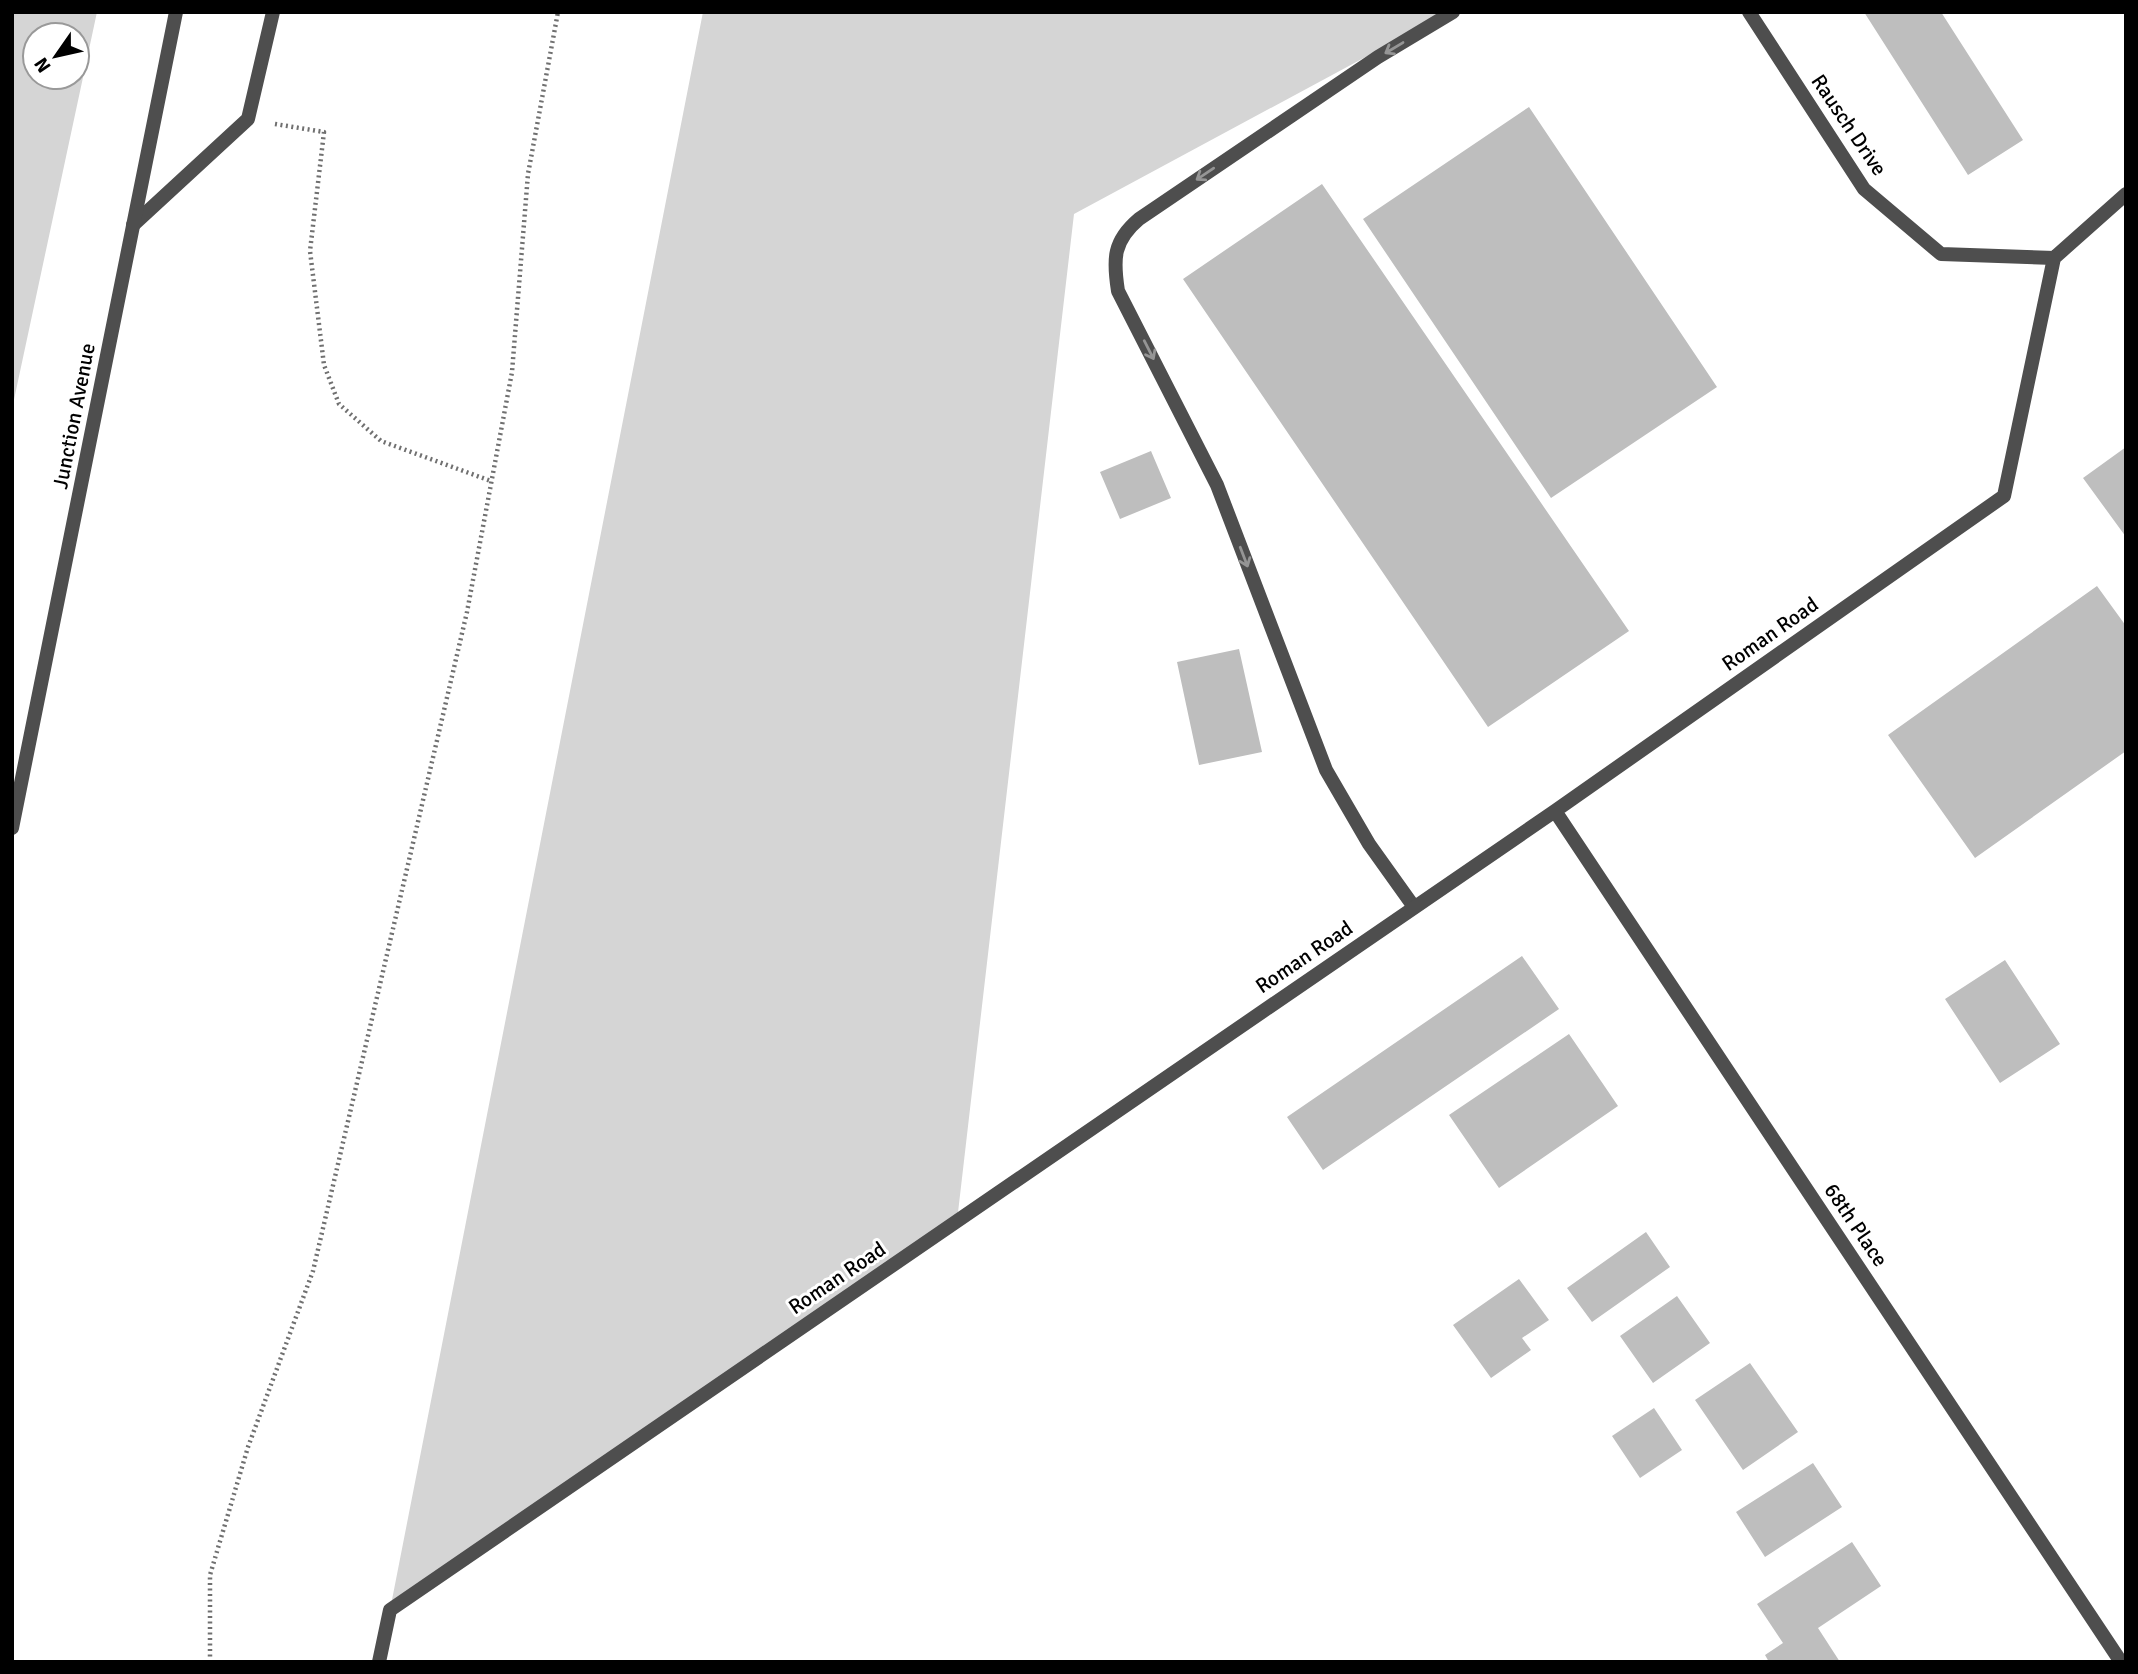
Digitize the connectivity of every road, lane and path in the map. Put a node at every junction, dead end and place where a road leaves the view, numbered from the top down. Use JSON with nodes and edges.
{"nodes":[{"id":1,"x":176,"y":12,"type":"edge"},
{"id":2,"x":273,"y":12,"type":"edge"},
{"id":3,"x":558,"y":12,"type":"edge"},
{"id":4,"x":1453,"y":12,"type":"edge"},
{"id":5,"x":1749,"y":12,"type":"edge"},
{"id":6,"x":248,"y":119,"type":"junction"},
{"id":7,"x":2126,"y":194,"type":"edge"},
{"id":8,"x":133,"y":225,"type":"junction"},
{"id":9,"x":2054,"y":258,"type":"junction"},
{"id":10,"x":491,"y":481,"type":"junction"},
{"id":11,"x":1555,"y":811,"type":"junction"},
{"id":12,"x":12,"y":828,"type":"edge"},
{"id":13,"x":1414,"y":907,"type":"junction"},
{"id":14,"x":211,"y":1662,"type":"edge"},
{"id":15,"x":379,"y":1662,"type":"edge"},
{"id":16,"x":2121,"y":1662,"type":"edge"}],
"edges":[{"from":1,"to":8,"type":"street","name":"Junction Avenue"},
{"from":2,"to":6,"type":"street"},
{"from":3,"to":10,"type":"path"},
{"from":4,"to":13,"type":"street","one_way":true},
{"from":5,"to":9,"type":"street","name":"Rausch Drive"},
{"from":6,"to":8,"type":"street"},
{"from":6,"to":10,"type":"path"},
{"from":7,"to":9,"type":"street"},
{"from":8,"to":12,"type":"street","name":"Junction Avenue"},
{"from":9,"to":11,"type":"street","name":"Roman Road"},
{"from":10,"to":14,"type":"path"},
{"from":11,"to":13,"type":"street","name":"Roman Road"},
{"from":11,"to":16,"type":"street","name":"68th Place"},
{"from":13,"to":15,"type":"street","name":"Roman Road"}]}
